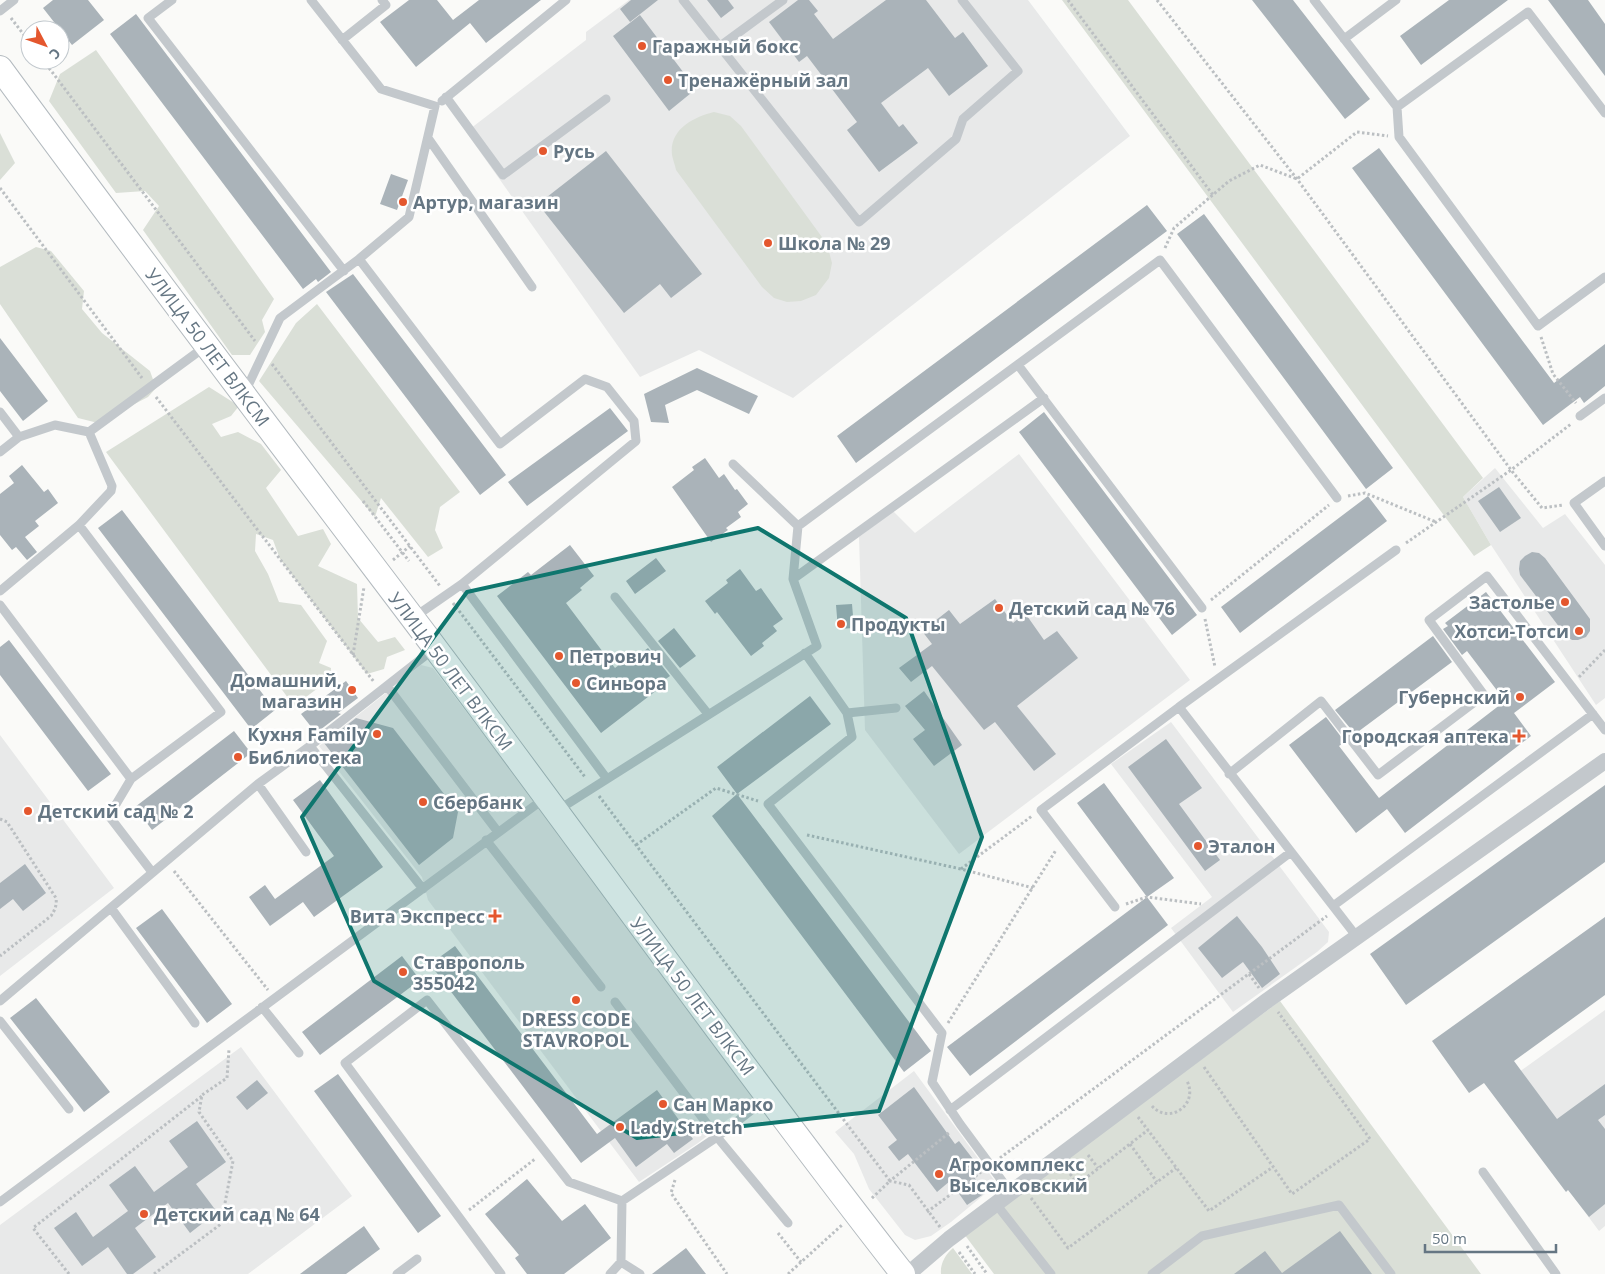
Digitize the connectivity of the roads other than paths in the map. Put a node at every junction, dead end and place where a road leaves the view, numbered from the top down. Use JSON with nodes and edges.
{"nodes":[{"id":1,"x":14,"y":0,"type":"edge"},
{"id":2,"x":172,"y":0,"type":"edge"},
{"id":3,"x":311,"y":0,"type":"edge"},
{"id":4,"x":382,"y":0,"type":"edge"},
{"id":5,"x":566,"y":0,"type":"edge"},
{"id":6,"x":683,"y":0,"type":"edge"},
{"id":7,"x":783,"y":0,"type":"edge"},
{"id":8,"x":962,"y":0,"type":"edge"},
{"id":9,"x":1314,"y":0,"type":"edge"},
{"id":10,"x":1396,"y":0,"type":"edge"},
{"id":11,"x":2,"y":10,"type":"edge"},
{"id":12,"x":1344,"y":39,"type":"junction"},
{"id":13,"x":342,"y":40,"type":"junction"},
{"id":14,"x":719,"y":46,"type":"junction"},
{"id":15,"x":1,"y":72,"type":"edge"},
{"id":16,"x":446,"y":97,"type":"junction"},
{"id":17,"x":606,"y":100,"type":"dead end"},
{"id":18,"x":435,"y":106,"type":"junction"},
{"id":19,"x":1397,"y":107,"type":"junction"},
{"id":20,"x":1605,"y":113,"type":"edge"},
{"id":21,"x":428,"y":138,"type":"junction"},
{"id":22,"x":359,"y":259,"type":"junction"},
{"id":23,"x":344,"y":271,"type":"junction"},
{"id":24,"x":1605,"y":277,"type":"edge"},
{"id":25,"x":532,"y":286,"type":"dead end"},
{"id":26,"x":206,"y":346,"type":"junction"},
{"id":27,"x":1018,"y":365,"type":"junction"},
{"id":28,"x":244,"y":394,"type":"junction"},
{"id":29,"x":1044,"y":398,"type":"junction"},
{"id":30,"x":1605,"y":398,"type":"edge"},
{"id":31,"x":0,"y":412,"type":"edge"},
{"id":32,"x":1582,"y":415,"type":"road end"},
{"id":33,"x":89,"y":432,"type":"junction"},
{"id":34,"x":19,"y":437,"type":"junction"},
{"id":35,"x":0,"y":452,"type":"edge"},
{"id":36,"x":733,"y":464,"type":"dead end"},
{"id":37,"x":1605,"y":481,"type":"edge"},
{"id":38,"x":1338,"y":498,"type":"road end"},
{"id":39,"x":79,"y":525,"type":"junction"},
{"id":40,"x":798,"y":526,"type":"junction"},
{"id":41,"x":1605,"y":546,"type":"edge"},
{"id":42,"x":1396,"y":550,"type":"road end"},
{"id":43,"x":793,"y":578,"type":"junction"},
{"id":44,"x":462,"y":584,"type":"junction"},
{"id":45,"x":0,"y":592,"type":"edge"},
{"id":46,"x":615,"y":597,"type":"dead end"},
{"id":47,"x":0,"y":605,"type":"edge"},
{"id":48,"x":1202,"y":608,"type":"road end"},
{"id":49,"x":412,"y":619,"type":"junction"},
{"id":50,"x":435,"y":648,"type":"junction"},
{"id":51,"x":805,"y":653,"type":"junction"},
{"id":52,"x":384,"y":688,"type":"junction"},
{"id":53,"x":896,"y":708,"type":"dead end"},
{"id":54,"x":1179,"y":708,"type":"junction"},
{"id":55,"x":848,"y":713,"type":"junction"},
{"id":56,"x":708,"y":714,"type":"junction"},
{"id":57,"x":1593,"y":714,"type":"junction"},
{"id":58,"x":1605,"y":730,"type":"edge"},
{"id":59,"x":310,"y":746,"type":"junction"},
{"id":60,"x":1605,"y":762,"type":"edge"},
{"id":61,"x":1229,"y":774,"type":"junction"},
{"id":62,"x":131,"y":779,"type":"junction"},
{"id":63,"x":607,"y":779,"type":"junction"},
{"id":64,"x":258,"y":784,"type":"junction"},
{"id":65,"x":551,"y":805,"type":"junction"},
{"id":66,"x":498,"y":832,"type":"junction"},
{"id":67,"x":486,"y":840,"type":"junction"},
{"id":68,"x":306,"y":852,"type":"dead end"},
{"id":69,"x":1291,"y":852,"type":"junction"},
{"id":70,"x":152,"y":872,"type":"junction"},
{"id":71,"x":423,"y":889,"type":"junction"},
{"id":72,"x":1115,"y":907,"type":"road end"},
{"id":73,"x":111,"y":908,"type":"junction"},
{"id":74,"x":1335,"y":908,"type":"junction"},
{"id":75,"x":1358,"y":937,"type":"junction"},
{"id":76,"x":601,"y":987,"type":"dead end"},
{"id":77,"x":0,"y":1001,"type":"edge"},
{"id":78,"x":615,"y":1002,"type":"dead end"},
{"id":79,"x":262,"y":1007,"type":"junction"},
{"id":80,"x":0,"y":1021,"type":"edge"},
{"id":81,"x":195,"y":1023,"type":"dead end"},
{"id":82,"x":299,"y":1053,"type":"dead end"},
{"id":83,"x":768,"y":1097,"type":"junction"},
{"id":84,"x":69,"y":1109,"type":"dead end"},
{"id":85,"x":950,"y":1110,"type":"junction"},
{"id":86,"x":717,"y":1137,"type":"junction"},
{"id":87,"x":1483,"y":1172,"type":"dead end"},
{"id":88,"x":1011,"y":1193,"type":"junction"},
{"id":89,"x":622,"y":1200,"type":"junction"},
{"id":90,"x":0,"y":1202,"type":"edge"},
{"id":91,"x":996,"y":1204,"type":"junction"},
{"id":92,"x":788,"y":1223,"type":"dead end"},
{"id":93,"x":417,"y":1259,"type":"dead end"},
{"id":94,"x":620,"y":1262,"type":"junction"},
{"id":95,"x":397,"y":1274,"type":"edge"},
{"id":96,"x":501,"y":1274,"type":"edge"},
{"id":97,"x":610,"y":1274,"type":"edge"},
{"id":98,"x":640,"y":1274,"type":"edge"},
{"id":99,"x":903,"y":1274,"type":"edge"},
{"id":100,"x":908,"y":1274,"type":"edge"},
{"id":101,"x":1051,"y":1274,"type":"edge"},
{"id":102,"x":1152,"y":1274,"type":"edge"},
{"id":103,"x":1391,"y":1274,"type":"edge"},
{"id":104,"x":1556,"y":1274,"type":"edge"}],
"edges":[{"from":1,"to":11,"type":"lane"},
{"from":2,"to":23,"type":"lane"},
{"from":3,"to":13,"type":"lane"},
{"from":4,"to":13,"type":"lane"},
{"from":5,"to":16,"type":"lane"},
{"from":6,"to":14,"type":"lane"},
{"from":7,"to":14,"type":"lane"},
{"from":8,"to":14,"type":"lane"},
{"from":9,"to":12,"type":"lane"},
{"from":10,"to":12,"type":"lane"},
{"from":12,"to":19,"type":"lane"},
{"from":13,"to":18,"type":"lane"},
{"from":15,"to":26,"type":"street","name":"УЛИЦА 50 ЛЕТ ВЛКСМ"},
{"from":16,"to":17,"type":"lane"},
{"from":16,"to":18,"type":"lane"},
{"from":18,"to":21,"type":"lane"},
{"from":19,"to":20,"type":"lane"},
{"from":19,"to":24,"type":"lane"},
{"from":21,"to":22,"type":"lane"},
{"from":21,"to":25,"type":"lane"},
{"from":22,"to":23,"type":"lane"},
{"from":22,"to":44,"type":"lane"},
{"from":23,"to":28,"type":"lane"},
{"from":26,"to":28,"type":"street","name":"УЛИЦА 50 ЛЕТ ВЛКСМ"},
{"from":26,"to":33,"type":"lane"},
{"from":27,"to":29,"type":"lane"},
{"from":27,"to":38,"type":"lane"},
{"from":27,"to":40,"type":"lane"},
{"from":28,"to":49,"type":"street","name":"УЛИЦА 50 ЛЕТ ВЛКСМ"},
{"from":29,"to":43,"type":"lane"},
{"from":29,"to":48,"type":"lane"},
{"from":30,"to":32,"type":"lane"},
{"from":31,"to":34,"type":"lane"},
{"from":33,"to":34,"type":"lane"},
{"from":33,"to":39,"type":"lane"},
{"from":34,"to":35,"type":"lane"},
{"from":36,"to":40,"type":"lane"},
{"from":37,"to":41,"type":"lane"},
{"from":39,"to":45,"type":"lane"},
{"from":39,"to":62,"type":"lane"},
{"from":40,"to":43,"type":"lane"},
{"from":42,"to":54,"type":"lane"},
{"from":43,"to":51,"type":"lane"},
{"from":44,"to":49,"type":"lane"},
{"from":44,"to":63,"type":"lane"},
{"from":46,"to":56,"type":"lane"},
{"from":47,"to":62,"type":"lane"},
{"from":49,"to":50,"type":"street","name":"УЛИЦА 50 ЛЕТ ВЛКСМ"},
{"from":50,"to":52,"type":"lane"},
{"from":50,"to":65,"type":"street","name":"УЛИЦА 50 ЛЕТ ВЛКСМ"},
{"from":51,"to":55,"type":"lane"},
{"from":51,"to":56,"type":"lane"},
{"from":52,"to":59,"type":"lane"},
{"from":52,"to":66,"type":"lane"},
{"from":53,"to":55,"type":"lane"},
{"from":54,"to":61,"type":"lane"},
{"from":54,"to":72,"type":"lane"},
{"from":55,"to":85,"type":"lane"},
{"from":56,"to":63,"type":"lane"},
{"from":57,"to":58,"type":"lane"},
{"from":57,"to":61,"type":"lane"},
{"from":57,"to":74,"type":"lane"},
{"from":59,"to":64,"type":"lane"},
{"from":59,"to":71,"type":"lane"},
{"from":60,"to":75,"type":"street"},
{"from":61,"to":69,"type":"lane"},
{"from":62,"to":70,"type":"lane"},
{"from":63,"to":65,"type":"lane"},
{"from":64,"to":68,"type":"lane"},
{"from":64,"to":70,"type":"lane"},
{"from":65,"to":66,"type":"lane"},
{"from":65,"to":83,"type":"street","name":"УЛИЦА 50 ЛЕТ ВЛКСМ"},
{"from":66,"to":67,"type":"lane"},
{"from":67,"to":71,"type":"lane"},
{"from":67,"to":76,"type":"lane"},
{"from":69,"to":74,"type":"lane"},
{"from":69,"to":85,"type":"lane"},
{"from":70,"to":73,"type":"lane"},
{"from":71,"to":79,"type":"lane"},
{"from":73,"to":77,"type":"lane"},
{"from":73,"to":81,"type":"lane"},
{"from":74,"to":75,"type":"lane"},
{"from":75,"to":88,"type":"street"},
{"from":78,"to":86,"type":"lane"},
{"from":79,"to":82,"type":"lane"},
{"from":79,"to":90,"type":"lane"},
{"from":80,"to":84,"type":"lane"},
{"from":83,"to":86,"type":"lane"},
{"from":83,"to":99,"type":"street","name":"УЛИЦА 50 ЛЕТ ВЛКСМ"},
{"from":85,"to":88,"type":"lane"},
{"from":86,"to":89,"type":"lane"},
{"from":86,"to":92,"type":"lane"},
{"from":87,"to":104,"type":"lane"},
{"from":88,"to":91,"type":"street"},
{"from":89,"to":94,"type":"lane"},
{"from":89,"to":96,"type":"lane"},
{"from":91,"to":100,"type":"street"},
{"from":91,"to":101,"type":"lane"},
{"from":93,"to":95,"type":"lane"},
{"from":94,"to":97,"type":"lane"},
{"from":94,"to":98,"type":"lane"},
{"from":102,"to":103,"type":"lane"}]}
